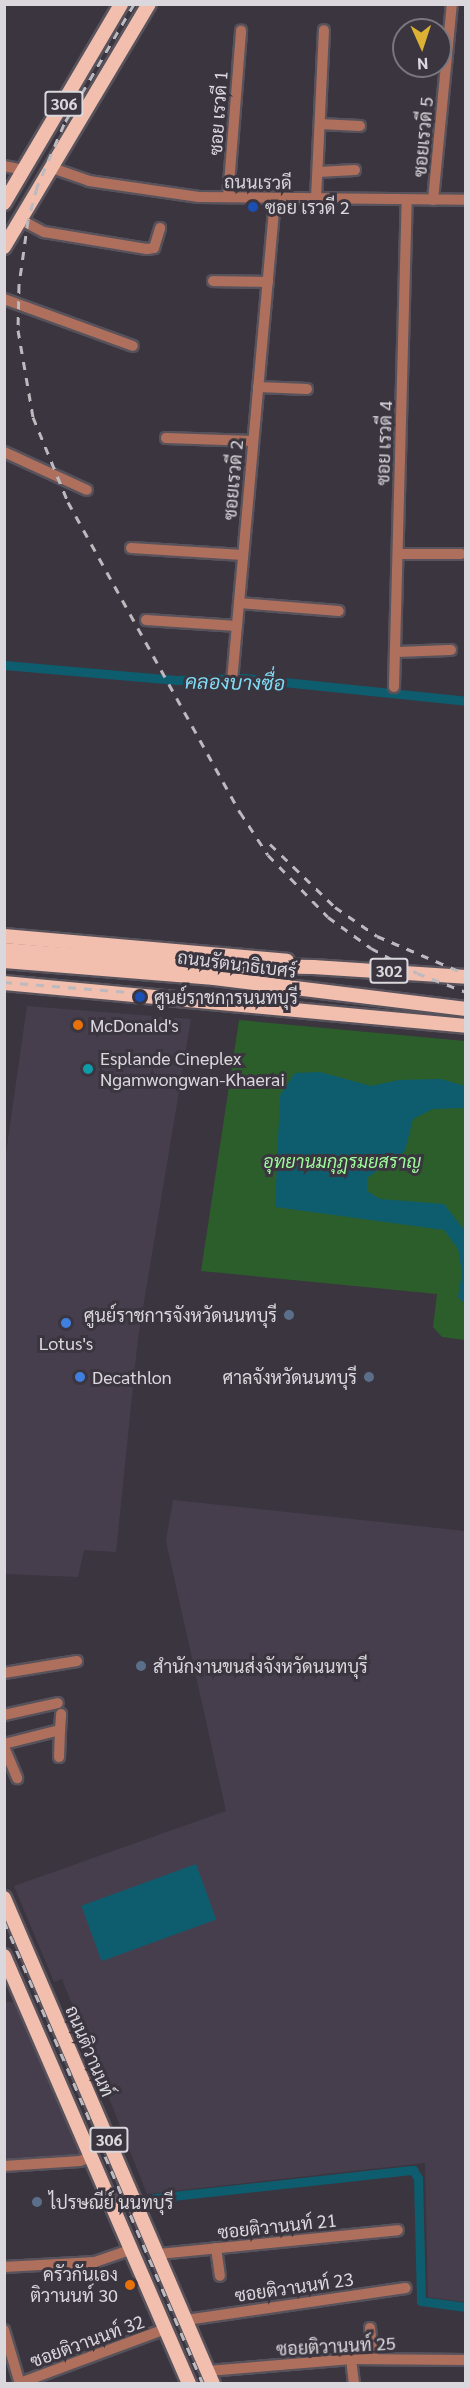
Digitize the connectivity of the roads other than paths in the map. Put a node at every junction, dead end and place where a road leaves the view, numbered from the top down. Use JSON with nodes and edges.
{"nodes":[{"id":1,"x":121,"y":4,"type":"edge"},
{"id":2,"x":149,"y":4,"type":"edge"},
{"id":3,"x":452,"y":4,"type":"edge"},
{"id":4,"x":324,"y":30,"type":"dead end"},
{"id":5,"x":241,"y":31,"type":"dead end"},
{"id":6,"x":320,"y":124,"type":"junction"},
{"id":7,"x":360,"y":126,"type":"dead end"},
{"id":8,"x":46,"y":134,"type":"junction"},
{"id":9,"x":60,"y":154,"type":"junction"},
{"id":10,"x":4,"y":166,"type":"edge"},
{"id":11,"x":52,"y":168,"type":"junction"},
{"id":12,"x":24,"y":170,"type":"junction"},
{"id":13,"x":355,"y":170,"type":"dead end"},
{"id":14,"x":318,"y":172,"type":"junction"},
{"id":15,"x":228,"y":197,"type":"junction"},
{"id":16,"x":275,"y":198,"type":"junction"},
{"id":17,"x":316,"y":200,"type":"junction"},
{"id":18,"x":407,"y":200,"type":"junction"},
{"id":19,"x":434,"y":200,"type":"junction"},
{"id":20,"x":465,"y":200,"type":"edge"},
{"id":21,"x":4,"y":203,"type":"edge"},
{"id":22,"x":21,"y":219,"type":"junction"},
{"id":23,"x":160,"y":228,"type":"dead end"},
{"id":24,"x":4,"y":247,"type":"edge"},
{"id":25,"x":213,"y":281,"type":"dead end"},
{"id":26,"x":268,"y":282,"type":"junction"},
{"id":27,"x":4,"y":299,"type":"edge"},
{"id":28,"x":133,"y":346,"type":"dead end"},
{"id":29,"x":258,"y":387,"type":"junction"},
{"id":30,"x":307,"y":389,"type":"dead end"},
{"id":31,"x":166,"y":438,"type":"dead end"},
{"id":32,"x":254,"y":441,"type":"junction"},
{"id":33,"x":4,"y":452,"type":"edge"},
{"id":34,"x":87,"y":490,"type":"dead end"},
{"id":35,"x":130,"y":548,"type":"dead end"},
{"id":36,"x":398,"y":554,"type":"junction"},
{"id":37,"x":461,"y":554,"type":"dead end"},
{"id":38,"x":243,"y":555,"type":"junction"},
{"id":39,"x":239,"y":603,"type":"junction"},
{"id":40,"x":339,"y":611,"type":"dead end"},
{"id":41,"x":146,"y":620,"type":"dead end"},
{"id":42,"x":237,"y":627,"type":"junction"},
{"id":43,"x":451,"y":650,"type":"dead end"},
{"id":44,"x":395,"y":651,"type":"junction"},
{"id":45,"x":232,"y":681,"type":"dead end"},
{"id":46,"x":394,"y":687,"type":"dead end"},
{"id":47,"x":4,"y":936,"type":"edge"},
{"id":48,"x":4,"y":951,"type":"edge"},
{"id":49,"x":4,"y":962,"type":"edge"},
{"id":50,"x":122,"y":965,"type":"junction"},
{"id":51,"x":313,"y":967,"type":"junction"},
{"id":52,"x":465,"y":977,"type":"edge"},
{"id":53,"x":4,"y":983,"type":"edge"},
{"id":54,"x":465,"y":1009,"type":"edge"},
{"id":55,"x":465,"y":1026,"type":"edge"},
{"id":56,"x":77,"y":1661,"type":"dead end"},
{"id":57,"x":4,"y":1673,"type":"edge"},
{"id":58,"x":4,"y":1715,"type":"edge"},
{"id":59,"x":60,"y":1730,"type":"junction"},
{"id":60,"x":4,"y":1746,"type":"edge"},
{"id":61,"x":59,"y":1757,"type":"dead end"},
{"id":62,"x":17,"y":1778,"type":"dead end"},
{"id":63,"x":4,"y":1898,"type":"edge"},
{"id":64,"x":6,"y":1963,"type":"edge"},
{"id":65,"x":66,"y":2043,"type":"junction"},
{"id":66,"x":46,"y":2052,"type":"junction"},
{"id":67,"x":91,"y":2157,"type":"junction"},
{"id":68,"x":4,"y":2166,"type":"edge"},
{"id":69,"x":398,"y":2230,"type":"dead end"},
{"id":70,"x":216,"y":2248,"type":"junction"},
{"id":71,"x":132,"y":2249,"type":"junction"},
{"id":72,"x":159,"y":2254,"type":"junction"},
{"id":73,"x":4,"y":2267,"type":"edge"},
{"id":74,"x":220,"y":2276,"type":"dead end"},
{"id":75,"x":406,"y":2288,"type":"dead end"},
{"id":76,"x":186,"y":2319,"type":"junction"},
{"id":77,"x":370,"y":2328,"type":"dead end"},
{"id":78,"x":165,"y":2329,"type":"junction"},
{"id":79,"x":4,"y":2330,"type":"edge"},
{"id":80,"x":351,"y":2359,"type":"junction"},
{"id":81,"x":373,"y":2359,"type":"junction"},
{"id":82,"x":465,"y":2360,"type":"edge"},
{"id":83,"x":210,"y":2377,"type":"edge"},
{"id":84,"x":20,"y":2383,"type":"edge"},
{"id":85,"x":189,"y":2384,"type":"edge"},
{"id":86,"x":354,"y":2384,"type":"edge"}],
"edges":[{"from":1,"to":8,"type":"main road","number":"306"},
{"from":2,"to":9,"type":"main road","number":"306"},
{"from":3,"to":19,"type":"street","name":"ซอยเรวดี 5"},
{"from":4,"to":6,"type":"street"},
{"from":5,"to":15,"type":"street","name":"ซอย เรวดี 1"},
{"from":6,"to":7,"type":"street"},
{"from":6,"to":14,"type":"street"},
{"from":8,"to":9,"type":"main road"},
{"from":8,"to":12,"type":"main road","number":"306"},
{"from":9,"to":11,"type":"main road","number":"306"},
{"from":10,"to":12,"type":"street"},
{"from":11,"to":15,"type":"street","name":"ถนนเรวดี"},
{"from":11,"to":22,"type":"main road","number":"306"},
{"from":12,"to":21,"type":"main road","number":"306"},
{"from":13,"to":14,"type":"street"},
{"from":14,"to":17,"type":"street"},
{"from":15,"to":16,"type":"street","name":"ถนนเรวดี"},
{"from":16,"to":17,"type":"street","name":"ถนนเรวดี"},
{"from":16,"to":26,"type":"street","name":"ซอยเรวดี 2"},
{"from":17,"to":18,"type":"street","name":"ถนนเรวดี"},
{"from":18,"to":19,"type":"street","name":"ถนนเรวดี"},
{"from":18,"to":36,"type":"street","name":"ซอย เรวดี 4"},
{"from":19,"to":20,"type":"street","name":"ถนนเรวดี"},
{"from":22,"to":23,"type":"street"},
{"from":22,"to":24,"type":"main road","number":"306"},
{"from":25,"to":26,"type":"street"},
{"from":26,"to":29,"type":"street","name":"ซอยเรวดี 2"},
{"from":27,"to":28,"type":"street"},
{"from":29,"to":30,"type":"street"},
{"from":29,"to":32,"type":"street","name":"ซอยเรวดี 2"},
{"from":31,"to":32,"type":"street"},
{"from":32,"to":38,"type":"street","name":"ซอยเรวดี 2"},
{"from":33,"to":34,"type":"street"},
{"from":35,"to":38,"type":"street"},
{"from":36,"to":37,"type":"street"},
{"from":36,"to":44,"type":"street","name":"ซอย เรวดี 4"},
{"from":38,"to":39,"type":"street","name":"ซอยเรวดี 2"},
{"from":39,"to":40,"type":"street"},
{"from":39,"to":42,"type":"street","name":"ซอยเรวดี 2"},
{"from":41,"to":42,"type":"street"},
{"from":42,"to":45,"type":"street","name":"ซอยเรวดี 2"},
{"from":43,"to":44,"type":"street"},
{"from":44,"to":46,"type":"street","name":"ซอย เรวดี 4"},
{"from":47,"to":51,"type":"main road","name":"ถนนรัตนาธิเบศร์","number":"302"},
{"from":48,"to":50,"type":"main road","name":"ถนนรัตนาธิเบศร์"},
{"from":49,"to":50,"type":"main road","name":"ถนนรัตนาธิเบศร์"},
{"from":50,"to":51,"type":"main road","name":"ถนนรัตนาธิเบศร์"},
{"from":50,"to":54,"type":"main road","name":"ถนนรัตนาธิเบศร์","number":"302"},
{"from":51,"to":52,"type":"main road","name":"ถนนรัตนาธิเบศร์","number":"302"},
{"from":53,"to":55,"type":"main road","name":"ถนนรัตนาธิเบศร์"},
{"from":56,"to":57,"type":"street"},
{"from":58,"to":59,"type":"street"},
{"from":59,"to":60,"type":"street"},
{"from":59,"to":61,"type":"street"},
{"from":60,"to":62,"type":"street"},
{"from":63,"to":65,"type":"main road","name":"ถนนติวานนท์","number":"306"},
{"from":64,"to":66,"type":"main road","number":"306"},
{"from":65,"to":66,"type":"main road"},
{"from":65,"to":72,"type":"main road","name":"ถนนติวานนท์","number":"306"},
{"from":66,"to":67,"type":"main road","number":"306"},
{"from":67,"to":68,"type":"street"},
{"from":67,"to":71,"type":"main road","number":"306"},
{"from":69,"to":70,"type":"street","name":"ซอยติวานนท์ 21"},
{"from":70,"to":72,"type":"street","name":"ซอยติวานนท์ 21"},
{"from":70,"to":74,"type":"street"},
{"from":71,"to":73,"type":"street"},
{"from":71,"to":78,"type":"main road","number":"306"},
{"from":72,"to":76,"type":"main road","name":"ถนนติวานนท์","number":"306"},
{"from":75,"to":76,"type":"street","name":"ซอยติวานนท์ 23"},
{"from":76,"to":83,"type":"main road","name":"ถนนติวานนท์","number":"306"},
{"from":77,"to":81,"type":"street"},
{"from":78,"to":84,"type":"street","name":"ซอยติวานนท์ 32"},
{"from":78,"to":85,"type":"main road","number":"306"},
{"from":79,"to":84,"type":"street"},
{"from":80,"to":81,"type":"street","name":"ซอยติวานนท์ 25"},
{"from":80,"to":83,"type":"street","name":"ซอยติวานนท์ 25"},
{"from":80,"to":86,"type":"street"},
{"from":81,"to":82,"type":"street","name":"ซอยติวานนท์ 25"}]}
